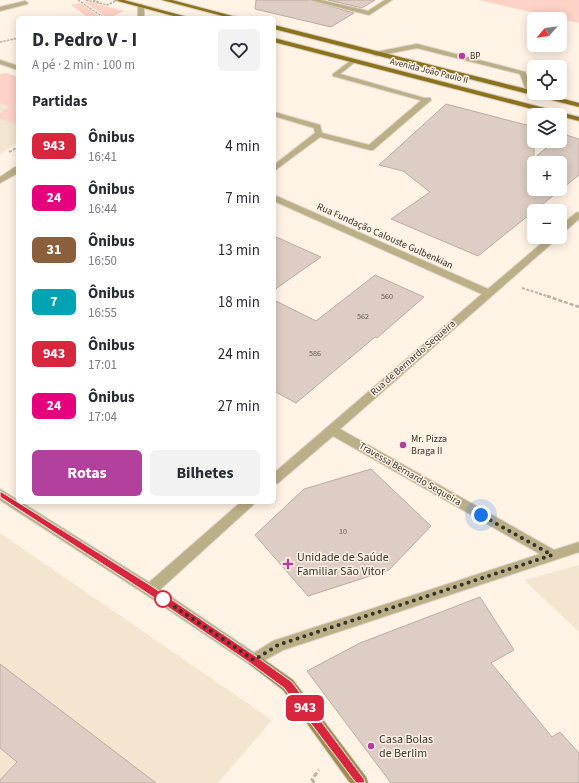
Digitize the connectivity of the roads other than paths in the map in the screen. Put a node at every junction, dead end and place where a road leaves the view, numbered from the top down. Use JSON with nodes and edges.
{"nodes":[{"id":1,"x":117,"y":0,"type":"edge"},
{"id":2,"x":165,"y":0,"type":"edge"},
{"id":3,"x":313,"y":0,"type":"edge"},
{"id":4,"x":389,"y":0,"type":"edge"},
{"id":5,"x":25,"y":3,"type":"dead end"},
{"id":6,"x":140,"y":6,"type":"junction"},
{"id":7,"x":0,"y":9,"type":"edge"},
{"id":8,"x":141,"y":16,"type":"edge"},
{"id":9,"x":180,"y":16,"type":"edge"},
{"id":10,"x":229,"y":16,"type":"edge"},
{"id":11,"x":276,"y":28,"type":"edge"},
{"id":12,"x":276,"y":41,"type":"edge"},
{"id":13,"x":376,"y":54,"type":"junction"},
{"id":14,"x":353,"y":61,"type":"junction"},
{"id":15,"x":0,"y":62,"type":"edge"},
{"id":16,"x":16,"y":67,"type":"edge"},
{"id":17,"x":527,"y":83,"type":"edge"},
{"id":18,"x":527,"y":92,"type":"edge"},
{"id":19,"x":559,"y":100,"type":"edge"},
{"id":20,"x":579,"y":105,"type":"edge"},
{"id":21,"x":276,"y":115,"type":"edge"},
{"id":22,"x":579,"y":119,"type":"edge"},
{"id":23,"x":319,"y":134,"type":"junction"},
{"id":24,"x":276,"y":167,"type":"edge"},
{"id":25,"x":16,"y":170,"type":"edge"},
{"id":26,"x":0,"y":181,"type":"edge"},
{"id":27,"x":276,"y":199,"type":"edge"},
{"id":28,"x":579,"y":215,"type":"edge"},
{"id":29,"x":567,"y":225,"type":"edge"},
{"id":30,"x":546,"y":244,"type":"edge"},
{"id":31,"x":488,"y":293,"type":"junction"},
{"id":32,"x":332,"y":430,"type":"junction"},
{"id":33,"x":276,"y":478,"type":"edge"},
{"id":34,"x":0,"y":494,"type":"edge"},
{"id":35,"x":247,"y":504,"type":"edge"},
{"id":36,"x":579,"y":547,"type":"edge"},
{"id":37,"x":552,"y":555,"type":"junction"},
{"id":38,"x":150,"y":590,"type":"junction"},
{"id":39,"x":254,"y":660,"type":"junction"},
{"id":40,"x":360,"y":783,"type":"edge"}],
"edges":[{"from":1,"to":6,"type":"main road"},
{"from":2,"to":10,"type":"main road"},
{"from":3,"to":4,"type":"street"},
{"from":5,"to":7,"type":"street"},
{"from":6,"to":8,"type":"street"},
{"from":6,"to":9,"type":"main road"},
{"from":11,"to":13,"type":"main road","name":"Avenida João Paulo II"},
{"from":12,"to":14,"type":"main road","name":"Avenida João Paulo II"},
{"from":13,"to":17,"type":"street"},
{"from":13,"to":18,"type":"main road","name":"Avenida João Paulo II"},
{"from":14,"to":22,"type":"main road","name":"Avenida João Paulo II"},
{"from":14,"to":23,"type":"street"},
{"from":15,"to":16,"type":"street"},
{"from":19,"to":20,"type":"main road","name":"Avenida João Paulo II"},
{"from":21,"to":23,"type":"street"},
{"from":23,"to":24,"type":"street"},
{"from":25,"to":26,"type":"street"},
{"from":27,"to":31,"type":"street","name":"Rua Fundação Calouste Gulbenkian"},
{"from":28,"to":29,"type":"street"},
{"from":30,"to":31,"type":"street","name":"Rua de Bernardo Sequeira"},
{"from":31,"to":32,"type":"street","name":"Rua de Bernardo Sequeira"},
{"from":32,"to":33,"type":"street","name":"Rua de Bernardo Sequeira"},
{"from":32,"to":37,"type":"street","name":"Travessa Bernardo Sequeira"},
{"from":34,"to":38,"type":"street"},
{"from":35,"to":38,"type":"street"},
{"from":36,"to":37,"type":"street"},
{"from":37,"to":39,"type":"street"},
{"from":38,"to":39,"type":"street"},
{"from":39,"to":40,"type":"main road"}]}
